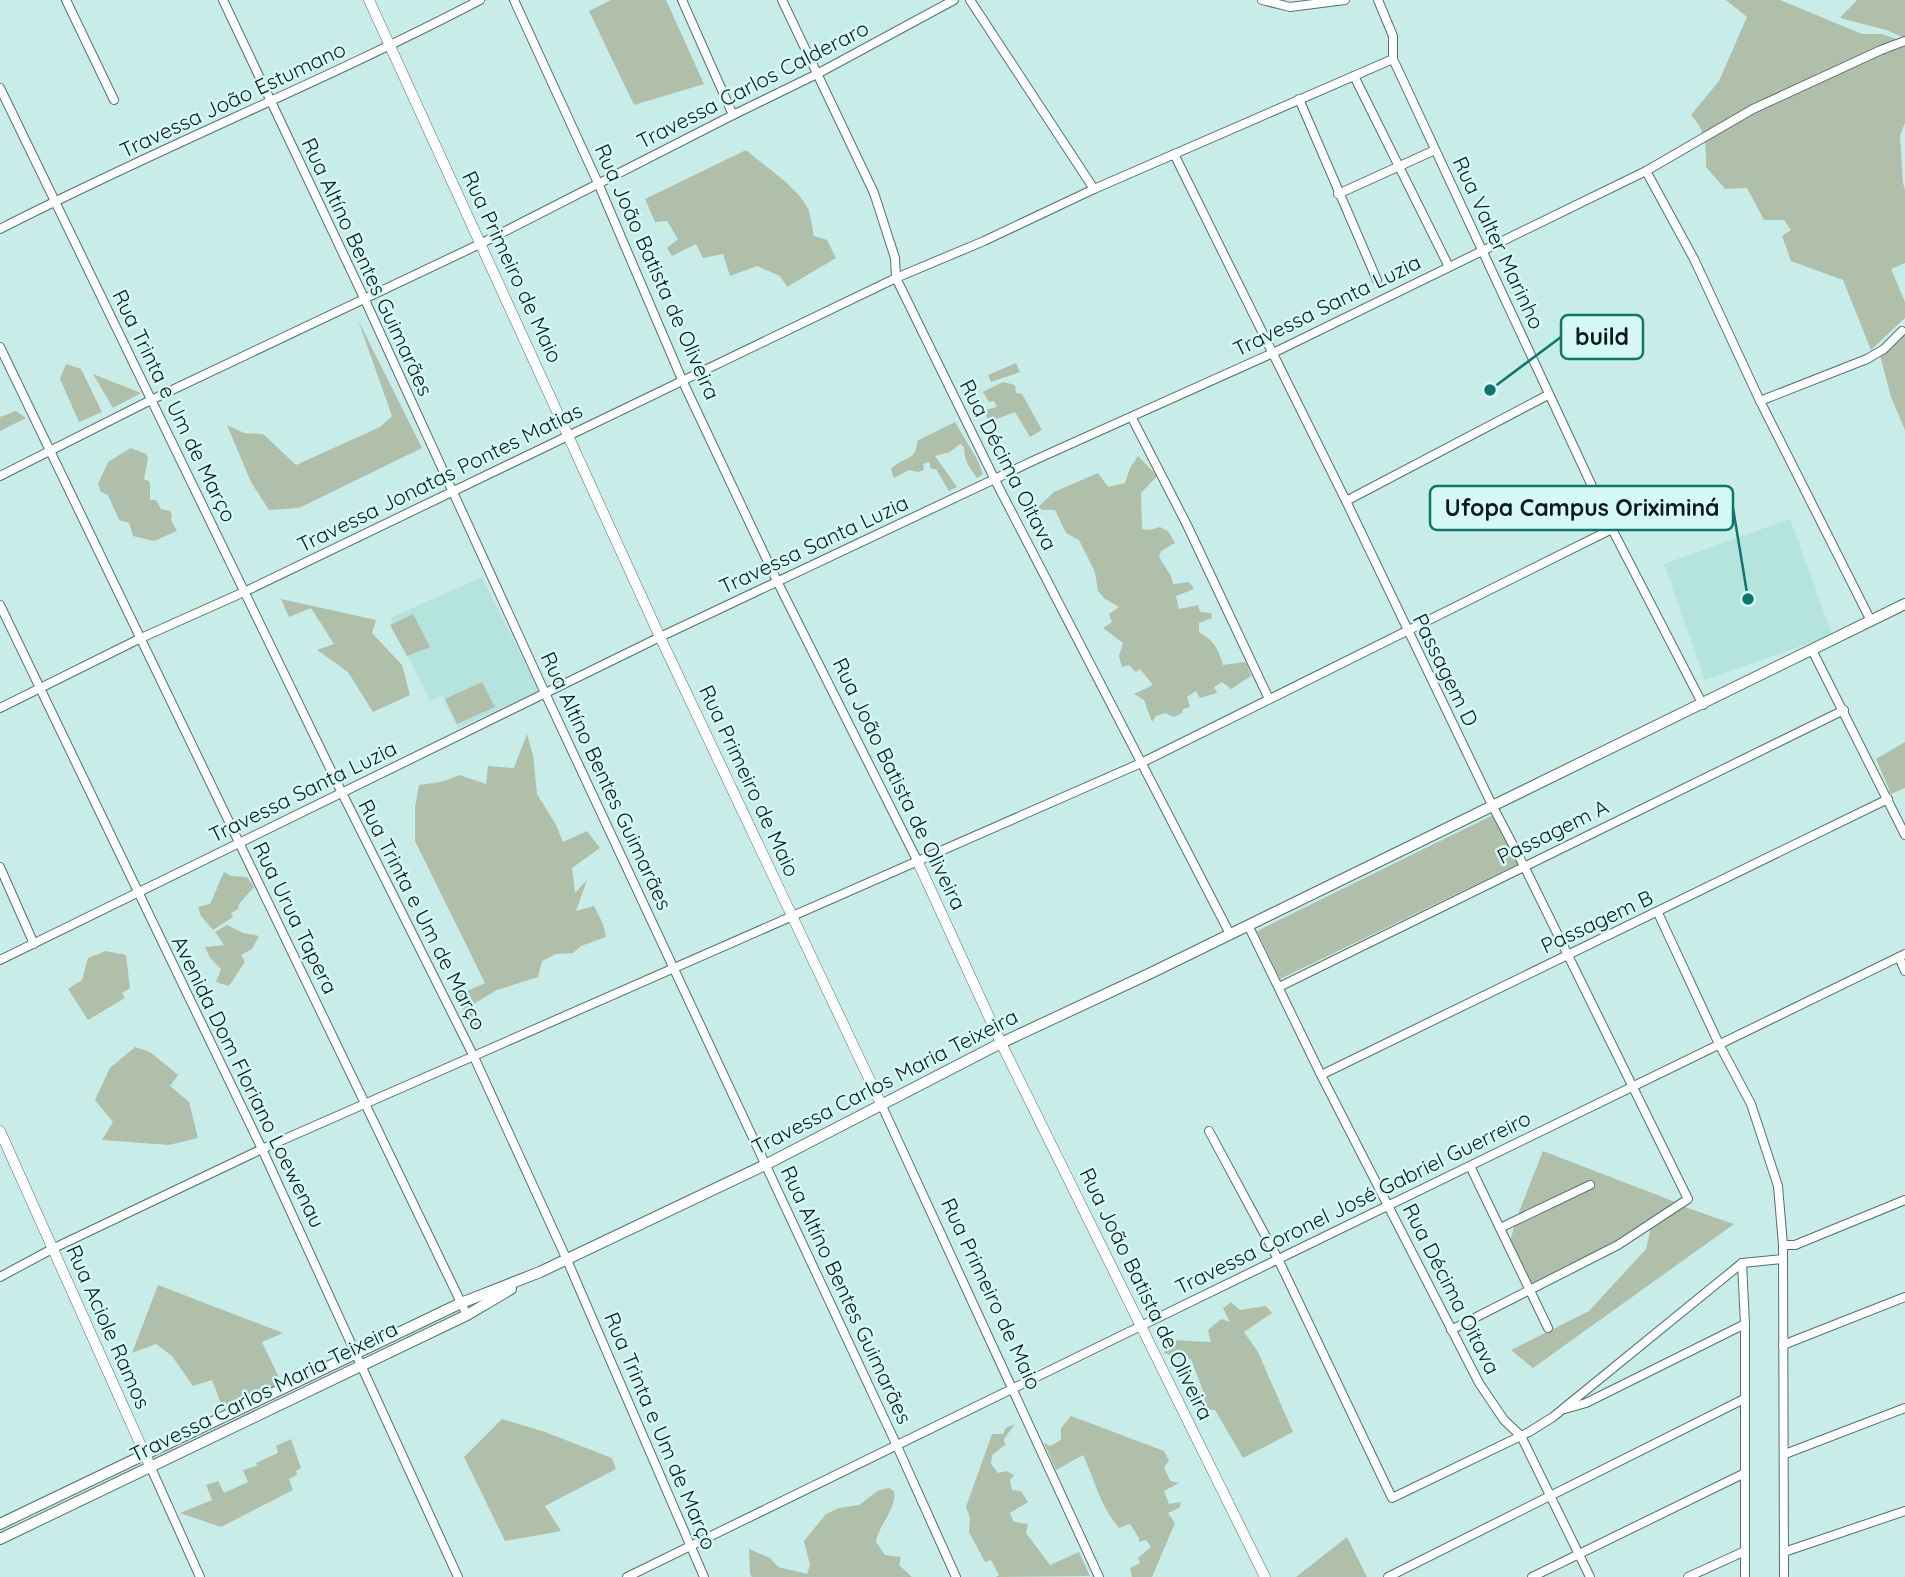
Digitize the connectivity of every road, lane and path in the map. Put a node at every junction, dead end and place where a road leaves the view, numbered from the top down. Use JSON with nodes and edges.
{"nodes":[{"id":1,"x":66,"y":0,"type":"edge"},
{"id":2,"x":223,"y":0,"type":"edge"},
{"id":3,"x":369,"y":0,"type":"edge"},
{"id":4,"x":480,"y":0,"type":"edge"},
{"id":5,"x":514,"y":0,"type":"edge"},
{"id":6,"x":682,"y":0,"type":"edge"},
{"id":7,"x":782,"y":0,"type":"edge"},
{"id":8,"x":954,"y":0,"type":"edge"},
{"id":9,"x":970,"y":0,"type":"edge"},
{"id":10,"x":1262,"y":0,"type":"edge"},
{"id":11,"x":1345,"y":0,"type":"edge"},
{"id":12,"x":1378,"y":0,"type":"edge"},
{"id":13,"x":1905,"y":41,"type":"edge"},
{"id":14,"x":389,"y":47,"type":"junction"},
{"id":15,"x":1393,"y":59,"type":"junction"},
{"id":16,"x":817,"y":74,"type":"junction"},
{"id":17,"x":1354,"y":76,"type":"junction"},
{"id":18,"x":0,"y":88,"type":"edge"},
{"id":19,"x":1299,"y":99,"type":"junction"},
{"id":20,"x":114,"y":100,"type":"dead end"},
{"id":21,"x":271,"y":102,"type":"junction"},
{"id":22,"x":733,"y":115,"type":"junction"},
{"id":23,"x":1435,"y":150,"type":"junction"},
{"id":24,"x":1174,"y":154,"type":"junction"},
{"id":25,"x":1399,"y":168,"type":"junction"},
{"id":26,"x":1646,"y":171,"type":"junction"},
{"id":27,"x":598,"y":183,"type":"junction"},
{"id":28,"x":1094,"y":189,"type":"junction"},
{"id":29,"x":1338,"y":194,"type":"junction"},
{"id":30,"x":55,"y":201,"type":"junction"},
{"id":31,"x":0,"y":229,"type":"edge"},
{"id":32,"x":480,"y":244,"type":"junction"},
{"id":33,"x":1482,"y":250,"type":"junction"},
{"id":34,"x":1449,"y":267,"type":"junction"},
{"id":35,"x":896,"y":278,"type":"junction"},
{"id":36,"x":1377,"y":279,"type":"dead end"},
{"id":37,"x":365,"y":300,"type":"junction"},
{"id":38,"x":1902,"y":331,"type":"dead end"},
{"id":39,"x":0,"y":347,"type":"edge"},
{"id":40,"x":1273,"y":353,"type":"junction"},
{"id":41,"x":683,"y":382,"type":"junction"},
{"id":42,"x":1548,"y":395,"type":"junction"},
{"id":43,"x":152,"y":400,"type":"junction"},
{"id":44,"x":1760,"y":401,"type":"junction"},
{"id":45,"x":1132,"y":418,"type":"junction"},
{"id":46,"x":568,"y":435,"type":"junction"},
{"id":47,"x":50,"y":452,"type":"junction"},
{"id":48,"x":0,"y":476,"type":"edge"},
{"id":49,"x":995,"y":480,"type":"junction"},
{"id":50,"x":452,"y":492,"type":"junction"},
{"id":51,"x":1346,"y":501,"type":"junction"},
{"id":52,"x":1612,"y":529,"type":"junction"},
{"id":53,"x":778,"y":581,"type":"junction"},
{"id":54,"x":244,"y":592,"type":"junction"},
{"id":55,"x":1905,"y":604,"type":"edge"},
{"id":56,"x":0,"y":605,"type":"edge"},
{"id":57,"x":1871,"y":621,"type":"junction"},
{"id":58,"x":1407,"y":631,"type":"junction"},
{"id":59,"x":660,"y":637,"type":"junction"},
{"id":60,"x":141,"y":638,"type":"junction"},
{"id":61,"x":1812,"y":650,"type":"junction"},
{"id":62,"x":40,"y":690,"type":"junction"},
{"id":63,"x":545,"y":694,"type":"junction"},
{"id":64,"x":1269,"y":699,"type":"junction"},
{"id":65,"x":1703,"y":705,"type":"junction"},
{"id":66,"x":0,"y":709,"type":"edge"},
{"id":67,"x":1844,"y":710,"type":"junction"},
{"id":68,"x":1141,"y":763,"type":"junction"},
{"id":69,"x":342,"y":793,"type":"junction"},
{"id":70,"x":1888,"y":799,"type":"junction"},
{"id":71,"x":1492,"y":805,"type":"junction"},
{"id":72,"x":1905,"y":835,"type":"edge"},
{"id":73,"x":239,"y":842,"type":"junction"},
{"id":74,"x":917,"y":860,"type":"junction"},
{"id":75,"x":1524,"y":866,"type":"junction"},
{"id":76,"x":0,"y":867,"type":"edge"},
{"id":77,"x":138,"y":894,"type":"junction"},
{"id":78,"x":1658,"y":913,"type":"junction"},
{"id":79,"x":791,"y":915,"type":"junction"},
{"id":80,"x":1248,"y":925,"type":"junction"},
{"id":81,"x":1230,"y":934,"type":"junction"},
{"id":82,"x":34,"y":943,"type":"junction"},
{"id":83,"x":1567,"y":955,"type":"junction"},
{"id":84,"x":1902,"y":956,"type":"edge"},
{"id":85,"x":0,"y":960,"type":"edge"},
{"id":86,"x":675,"y":968,"type":"junction"},
{"id":87,"x":1905,"y":971,"type":"edge"},
{"id":88,"x":1279,"y":987,"type":"junction"},
{"id":89,"x":1001,"y":1043,"type":"junction"},
{"id":90,"x":1718,"y":1044,"type":"junction"},
{"id":91,"x":474,"y":1056,"type":"junction"},
{"id":92,"x":1321,"y":1075,"type":"junction"},
{"id":93,"x":1633,"y":1085,"type":"junction"},
{"id":94,"x":366,"y":1103,"type":"junction"},
{"id":95,"x":882,"y":1105,"type":"junction"},
{"id":96,"x":1209,"y":1131,"type":"dead end"},
{"id":97,"x":0,"y":1132,"type":"edge"},
{"id":98,"x":262,"y":1149,"type":"junction"},
{"id":99,"x":765,"y":1165,"type":"junction"},
{"id":100,"x":1470,"y":1166,"type":"junction"},
{"id":101,"x":1590,"y":1185,"type":"dead end"},
{"id":102,"x":1905,"y":1200,"type":"edge"},
{"id":103,"x":1387,"y":1204,"type":"junction"},
{"id":104,"x":1500,"y":1228,"type":"junction"},
{"id":105,"x":1783,"y":1245,"type":"junction"},
{"id":106,"x":52,"y":1249,"type":"junction"},
{"id":107,"x":1278,"y":1259,"type":"junction"},
{"id":108,"x":1783,"y":1259,"type":"junction"},
{"id":109,"x":567,"y":1260,"type":"junction"},
{"id":110,"x":1742,"y":1263,"type":"junction"},
{"id":111,"x":540,"y":1272,"type":"junction"},
{"id":112,"x":0,"y":1277,"type":"edge"},
{"id":113,"x":1530,"y":1289,"type":"junction"},
{"id":114,"x":1905,"y":1297,"type":"edge"},
{"id":115,"x":461,"y":1303,"type":"junction"},
{"id":116,"x":467,"y":1315,"type":"junction"},
{"id":117,"x":1745,"y":1324,"type":"junction"},
{"id":118,"x":1141,"y":1327,"type":"junction"},
{"id":119,"x":1548,"y":1328,"type":"dead end"},
{"id":120,"x":1451,"y":1331,"type":"junction"},
{"id":121,"x":1783,"y":1345,"type":"junction"},
{"id":122,"x":357,"y":1354,"type":"junction"},
{"id":123,"x":363,"y":1365,"type":"junction"},
{"id":124,"x":1014,"y":1390,"type":"junction"},
{"id":125,"x":1744,"y":1399,"type":"junction"},
{"id":126,"x":1905,"y":1408,"type":"edge"},
{"id":127,"x":1562,"y":1409,"type":"junction"},
{"id":128,"x":1521,"y":1436,"type":"junction"},
{"id":129,"x":897,"y":1446,"type":"junction"},
{"id":130,"x":1785,"y":1454,"type":"junction"},
{"id":131,"x":144,"y":1455,"type":"junction"},
{"id":132,"x":150,"y":1468,"type":"junction"},
{"id":133,"x":1745,"y":1473,"type":"junction"},
{"id":134,"x":1550,"y":1496,"type":"junction"},
{"id":135,"x":1905,"y":1511,"type":"edge"},
{"id":136,"x":0,"y":1524,"type":"edge"},
{"id":137,"x":0,"y":1539,"type":"edge"},
{"id":138,"x":691,"y":1546,"type":"junction"},
{"id":139,"x":1745,"y":1550,"type":"junction"},
{"id":140,"x":1784,"y":1552,"type":"junction"},
{"id":141,"x":1578,"y":1554,"type":"junction"},
{"id":142,"x":200,"y":1577,"type":"edge"},
{"id":143,"x":458,"y":1577,"type":"edge"},
{"id":144,"x":627,"y":1577,"type":"edge"},
{"id":145,"x":704,"y":1577,"type":"edge"},
{"id":146,"x":956,"y":1577,"type":"edge"},
{"id":147,"x":1099,"y":1577,"type":"edge"},
{"id":148,"x":1265,"y":1577,"type":"edge"},
{"id":149,"x":1388,"y":1577,"type":"edge"},
{"id":150,"x":1532,"y":1577,"type":"edge"},
{"id":151,"x":1590,"y":1577,"type":"edge"},
{"id":152,"x":1688,"y":1577,"type":"edge"},
{"id":153,"x":1745,"y":1577,"type":"edge"},
{"id":154,"x":1784,"y":1577,"type":"edge"}],
"edges":[{"from":1,"to":20,"type":"street"},
{"from":2,"to":21,"type":"street","name":"Rua Altíno Bentes Guimarães"},
{"from":3,"to":14,"type":"street","name":"Rua Primeiro de Maio"},
{"from":4,"to":14,"type":"street","name":"Travessa João Estumano"},
{"from":5,"to":27,"type":"street","name":"Rua João Batista de Oliveira"},
{"from":6,"to":22,"type":"street"},
{"from":7,"to":16,"type":"street","name":"Rua Décima Oitava"},
{"from":8,"to":16,"type":"street","name":"Travessa Carlos Calderaro"},
{"from":9,"to":28,"type":"street"},
{"from":10,"to":11,"type":"street"},
{"from":12,"to":15,"type":"street","name":"Rua Valter Marinho"},
{"from":13,"to":26,"type":"street","name":"Travessa Santa Luzia"},
{"from":14,"to":21,"type":"street","name":"Travessa João Estumano"},
{"from":14,"to":32,"type":"street","name":"Rua Primeiro de Maio"},
{"from":15,"to":17,"type":"street"},
{"from":15,"to":23,"type":"street","name":"Rua Valter Marinho"},
{"from":16,"to":22,"type":"street","name":"Travessa Carlos Calderaro"},
{"from":16,"to":35,"type":"street","name":"Rua Décima Oitava"},
{"from":17,"to":19,"type":"street"},
{"from":17,"to":25,"type":"street"},
{"from":18,"to":30,"type":"street","name":"Rua Trinta e Um de Março"},
{"from":19,"to":24,"type":"street"},
{"from":19,"to":29,"type":"street"},
{"from":21,"to":30,"type":"street","name":"Travessa João Estumano"},
{"from":21,"to":37,"type":"street","name":"Rua Altíno Bentes Guimarães"},
{"from":22,"to":27,"type":"street","name":"Travessa Carlos Calderaro"},
{"from":23,"to":25,"type":"street"},
{"from":23,"to":33,"type":"street","name":"Rua Valter Marinho"},
{"from":24,"to":28,"type":"street"},
{"from":24,"to":40,"type":"street","name":"Passagem D"},
{"from":25,"to":29,"type":"street"},
{"from":25,"to":34,"type":"street"},
{"from":26,"to":33,"type":"street","name":"Travessa Santa Luzia"},
{"from":26,"to":44,"type":"street"},
{"from":27,"to":32,"type":"street","name":"Travessa Carlos Calderaro"},
{"from":27,"to":41,"type":"street","name":"Rua João Batista de Oliveira"},
{"from":28,"to":35,"type":"street"},
{"from":29,"to":36,"type":"street"},
{"from":30,"to":31,"type":"street","name":"Travessa João Estumano"},
{"from":30,"to":43,"type":"street","name":"Rua Trinta e Um de Março"},
{"from":32,"to":37,"type":"street","name":"Travessa Carlos Calderaro"},
{"from":32,"to":46,"type":"street","name":"Rua Primeiro de Maio"},
{"from":33,"to":34,"type":"street","name":"Travessa Santa Luzia"},
{"from":33,"to":42,"type":"street","name":"Rua Valter Marinho"},
{"from":34,"to":40,"type":"street","name":"Travessa Santa Luzia"},
{"from":35,"to":41,"type":"street","name":"Travessa Jonatas Pontes Matias"},
{"from":35,"to":49,"type":"street","name":"Rua Décima Oitava"},
{"from":37,"to":43,"type":"street","name":"Travessa Carlos Calderaro"},
{"from":37,"to":50,"type":"street","name":"Rua Altíno Bentes Guimarães"},
{"from":38,"to":44,"type":"street"},
{"from":39,"to":47,"type":"street","name":"Rua Urua Tapera"},
{"from":40,"to":45,"type":"street","name":"Travessa Santa Luzia"},
{"from":40,"to":51,"type":"street","name":"Passagem D"},
{"from":41,"to":46,"type":"street","name":"Travessa Jonatas Pontes Matias"},
{"from":41,"to":53,"type":"street","name":"Rua João Batista de Oliveira"},
{"from":42,"to":51,"type":"street"},
{"from":42,"to":52,"type":"street","name":"Rua Valter Marinho"},
{"from":43,"to":47,"type":"street","name":"Travessa Carlos Calderaro"},
{"from":43,"to":54,"type":"street","name":"Rua Trinta e Um de Março"},
{"from":44,"to":57,"type":"street"},
{"from":45,"to":49,"type":"street","name":"Travessa Santa Luzia"},
{"from":45,"to":64,"type":"street"},
{"from":46,"to":50,"type":"street","name":"Travessa Jonatas Pontes Matias"},
{"from":46,"to":59,"type":"street","name":"Rua Primeiro de Maio"},
{"from":47,"to":48,"type":"street","name":"Travessa Carlos Calderaro"},
{"from":47,"to":60,"type":"street","name":"Rua Urua Tapera"},
{"from":49,"to":53,"type":"street","name":"Travessa Santa Luzia"},
{"from":49,"to":68,"type":"street","name":"Rua Décima Oitava"},
{"from":50,"to":54,"type":"street","name":"Travessa Jonatas Pontes Matias"},
{"from":50,"to":63,"type":"street","name":"Rua Altíno Bentes Guimarães"},
{"from":51,"to":58,"type":"street","name":"Passagem D"},
{"from":52,"to":58,"type":"street"},
{"from":52,"to":65,"type":"street","name":"Rua Valter Marinho"},
{"from":53,"to":59,"type":"street","name":"Travessa Santa Luzia"},
{"from":53,"to":74,"type":"street","name":"Rua João Batista de Oliveira"},
{"from":54,"to":60,"type":"street","name":"Travessa Jonatas Pontes Matias"},
{"from":54,"to":69,"type":"street","name":"Rua Trinta e Um de Março"},
{"from":55,"to":57,"type":"main road","name":"Travessa Carlos Maria Teixeira"},
{"from":56,"to":62,"type":"street","name":"Avenida Dom Floriano Loewenau"},
{"from":57,"to":61,"type":"main road","name":"Travessa Carlos Maria Teixeira"},
{"from":58,"to":64,"type":"street"},
{"from":58,"to":71,"type":"street","name":"Passagem D"},
{"from":59,"to":63,"type":"street","name":"Travessa Santa Luzia"},
{"from":59,"to":79,"type":"street","name":"Rua Primeiro de Maio"},
{"from":60,"to":62,"type":"street","name":"Travessa Jonatas Pontes Matias"},
{"from":60,"to":73,"type":"street","name":"Rua Urua Tapera"},
{"from":61,"to":65,"type":"main road","name":"Travessa Carlos Maria Teixeira"},
{"from":61,"to":67,"type":"street"},
{"from":62,"to":66,"type":"street","name":"Travessa Jonatas Pontes Matias"},
{"from":62,"to":77,"type":"street","name":"Avenida Dom Floriano Loewenau"},
{"from":63,"to":69,"type":"street","name":"Travessa Santa Luzia"},
{"from":63,"to":86,"type":"street","name":"Rua Altíno Bentes Guimarães"},
{"from":64,"to":68,"type":"street"},
{"from":65,"to":71,"type":"main road","name":"Travessa Carlos Maria Teixeira"},
{"from":67,"to":70,"type":"street"},
{"from":67,"to":75,"type":"street","name":"Passagem A"},
{"from":68,"to":74,"type":"street"},
{"from":68,"to":81,"type":"street","name":"Rua Décima Oitava"},
{"from":69,"to":73,"type":"street","name":"Travessa Santa Luzia"},
{"from":69,"to":91,"type":"street","name":"Rua Trinta e Um de Março"},
{"from":70,"to":72,"type":"street"},
{"from":70,"to":78,"type":"street","name":"Passagem B"},
{"from":71,"to":75,"type":"street","name":"Passagem D"},
{"from":71,"to":80,"type":"main road","name":"Travessa Carlos Maria Teixeira"},
{"from":73,"to":77,"type":"street","name":"Travessa Santa Luzia"},
{"from":73,"to":94,"type":"street","name":"Rua Urua Tapera"},
{"from":74,"to":79,"type":"street"},
{"from":74,"to":89,"type":"street","name":"Rua João Batista de Oliveira"},
{"from":75,"to":83,"type":"street","name":"Passagem D"},
{"from":75,"to":88,"type":"street","name":"Passagem A"},
{"from":76,"to":82,"type":"street"},
{"from":77,"to":82,"type":"street","name":"Travessa Santa Luzia"},
{"from":77,"to":98,"type":"street","name":"Avenida Dom Floriano Loewenau"},
{"from":78,"to":83,"type":"street","name":"Passagem B"},
{"from":78,"to":90,"type":"street"},
{"from":79,"to":86,"type":"street"},
{"from":79,"to":95,"type":"street","name":"Rua Primeiro de Maio"},
{"from":80,"to":81,"type":"main road","name":"Travessa Carlos Maria Teixeira"},
{"from":80,"to":88,"type":"street","name":"Rua Décima Oitava"},
{"from":81,"to":89,"type":"main road","name":"Travessa Carlos Maria Teixeira"},
{"from":82,"to":85,"type":"street","name":"Travessa Santa Luzia"},
{"from":83,"to":92,"type":"street","name":"Passagem B"},
{"from":83,"to":93,"type":"street","name":"Passagem D"},
{"from":84,"to":87,"type":"street"},
{"from":84,"to":90,"type":"street","name":"Travessa Coronel José Gabriel Guerreiro"},
{"from":86,"to":91,"type":"street"},
{"from":86,"to":99,"type":"street","name":"Rua Altíno Bentes Guimarães"},
{"from":88,"to":92,"type":"street","name":"Rua Décima Oitava"},
{"from":89,"to":95,"type":"main road","name":"Travessa Carlos Maria Teixeira"},
{"from":89,"to":118,"type":"street","name":"Rua João Batista de Oliveira"},
{"from":90,"to":93,"type":"street","name":"Travessa Coronel José Gabriel Guerreiro"},
{"from":90,"to":105,"type":"street"},
{"from":91,"to":94,"type":"street"},
{"from":91,"to":109,"type":"street","name":"Rua Trinta e Um de Março"},
{"from":92,"to":103,"type":"street","name":"Rua Décima Oitava"},
{"from":93,"to":100,"type":"street","name":"Travessa Coronel José Gabriel Guerreiro"},
{"from":93,"to":113,"type":"street","name":"Passagem D"},
{"from":94,"to":98,"type":"street"},
{"from":94,"to":115,"type":"street","name":"Rua Urua Tapera"},
{"from":95,"to":99,"type":"main road","name":"Travessa Carlos Maria Teixeira"},
{"from":95,"to":124,"type":"street","name":"Rua Primeiro de Maio"},
{"from":96,"to":107,"type":"street"},
{"from":97,"to":106,"type":"street","name":"Rua Aciole Ramos"},
{"from":98,"to":106,"type":"street"},
{"from":98,"to":122,"type":"street","name":"Avenida Dom Floriano Loewenau"},
{"from":99,"to":109,"type":"main road","name":"Travessa Carlos Maria Teixeira"},
{"from":99,"to":129,"type":"street","name":"Rua Altíno Bentes Guimarães"},
{"from":100,"to":103,"type":"street","name":"Travessa Coronel José Gabriel Guerreiro"},
{"from":100,"to":104,"type":"street"},
{"from":101,"to":104,"type":"street"},
{"from":102,"to":105,"type":"street"},
{"from":103,"to":107,"type":"street","name":"Travessa Coronel José Gabriel Guerreiro"},
{"from":103,"to":120,"type":"street","name":"Rua Décima Oitava"},
{"from":104,"to":113,"type":"street"},
{"from":105,"to":108,"type":"street"},
{"from":106,"to":112,"type":"street"},
{"from":106,"to":131,"type":"street","name":"Rua Aciole Ramos"},
{"from":107,"to":118,"type":"street","name":"Travessa Coronel José Gabriel Guerreiro"},
{"from":107,"to":128,"type":"street"},
{"from":108,"to":110,"type":"street"},
{"from":108,"to":121,"type":"street"},
{"from":109,"to":111,"type":"main road","name":"Travessa Carlos Maria Teixeira"},
{"from":109,"to":138,"type":"street","name":"Rua Trinta e Um de Março"},
{"from":110,"to":117,"type":"street"},
{"from":110,"to":127,"type":"street"},
{"from":111,"to":115,"type":"main road","name":"Travessa Carlos Maria Teixeira"},
{"from":111,"to":116,"type":"main road","name":"Travessa Carlos Maria Teixeira"},
{"from":113,"to":119,"type":"street"},
{"from":113,"to":120,"type":"street"},
{"from":114,"to":121,"type":"street"},
{"from":115,"to":116,"type":"street","name":"Rua Urua Tapera"},
{"from":115,"to":122,"type":"main road","name":"Travessa Carlos Maria Teixeira"},
{"from":116,"to":123,"type":"main road","name":"Travessa Carlos Maria Teixeira"},
{"from":117,"to":125,"type":"street"},
{"from":117,"to":127,"type":"street"},
{"from":118,"to":124,"type":"street","name":"Travessa Coronel José Gabriel Guerreiro"},
{"from":118,"to":148,"type":"street","name":"Rua João Batista de Oliveira"},
{"from":120,"to":128,"type":"street","name":"Rua Décima Oitava"},
{"from":121,"to":130,"type":"street"},
{"from":122,"to":123,"type":"street","name":"Avenida Dom Floriano Loewenau"},
{"from":122,"to":131,"type":"main road","name":"Travessa Carlos Maria Teixeira"},
{"from":123,"to":132,"type":"main road","name":"Travessa Carlos Maria Teixeira"},
{"from":123,"to":143,"type":"street","name":"Avenida Dom Floriano Loewenau"},
{"from":124,"to":129,"type":"street","name":"Travessa Coronel José Gabriel Guerreiro"},
{"from":124,"to":147,"type":"street","name":"Rua Primeiro de Maio"},
{"from":125,"to":133,"type":"street"},
{"from":125,"to":134,"type":"street"},
{"from":126,"to":130,"type":"street"},
{"from":127,"to":128,"type":"street"},
{"from":128,"to":134,"type":"street","name":"Rua Décima Oitava"},
{"from":129,"to":138,"type":"street","name":"Travessa Coronel José Gabriel Guerreiro"},
{"from":129,"to":146,"type":"street","name":"Rua Altíno Bentes Guimarães"},
{"from":130,"to":140,"type":"street"},
{"from":131,"to":132,"type":"street","name":"Rua Aciole Ramos"},
{"from":131,"to":136,"type":"main road","name":"Travessa Carlos Maria Teixeira"},
{"from":132,"to":137,"type":"main road","name":"Travessa Carlos Maria Teixeira"},
{"from":132,"to":142,"type":"street","name":"Rua Aciole Ramos"},
{"from":133,"to":139,"type":"street"},
{"from":133,"to":141,"type":"street"},
{"from":134,"to":141,"type":"street","name":"Rua Décima Oitava"},
{"from":134,"to":149,"type":"street"},
{"from":135,"to":140,"type":"street"},
{"from":138,"to":144,"type":"street","name":"Travessa Coronel José Gabriel Guerreiro"},
{"from":138,"to":145,"type":"street","name":"Rua Trinta e Um de Março"},
{"from":139,"to":152,"type":"street"},
{"from":139,"to":153,"type":"street"},
{"from":140,"to":154,"type":"street"},
{"from":141,"to":150,"type":"street"},
{"from":141,"to":151,"type":"street","name":"Rua Décima Oitava"}]}
